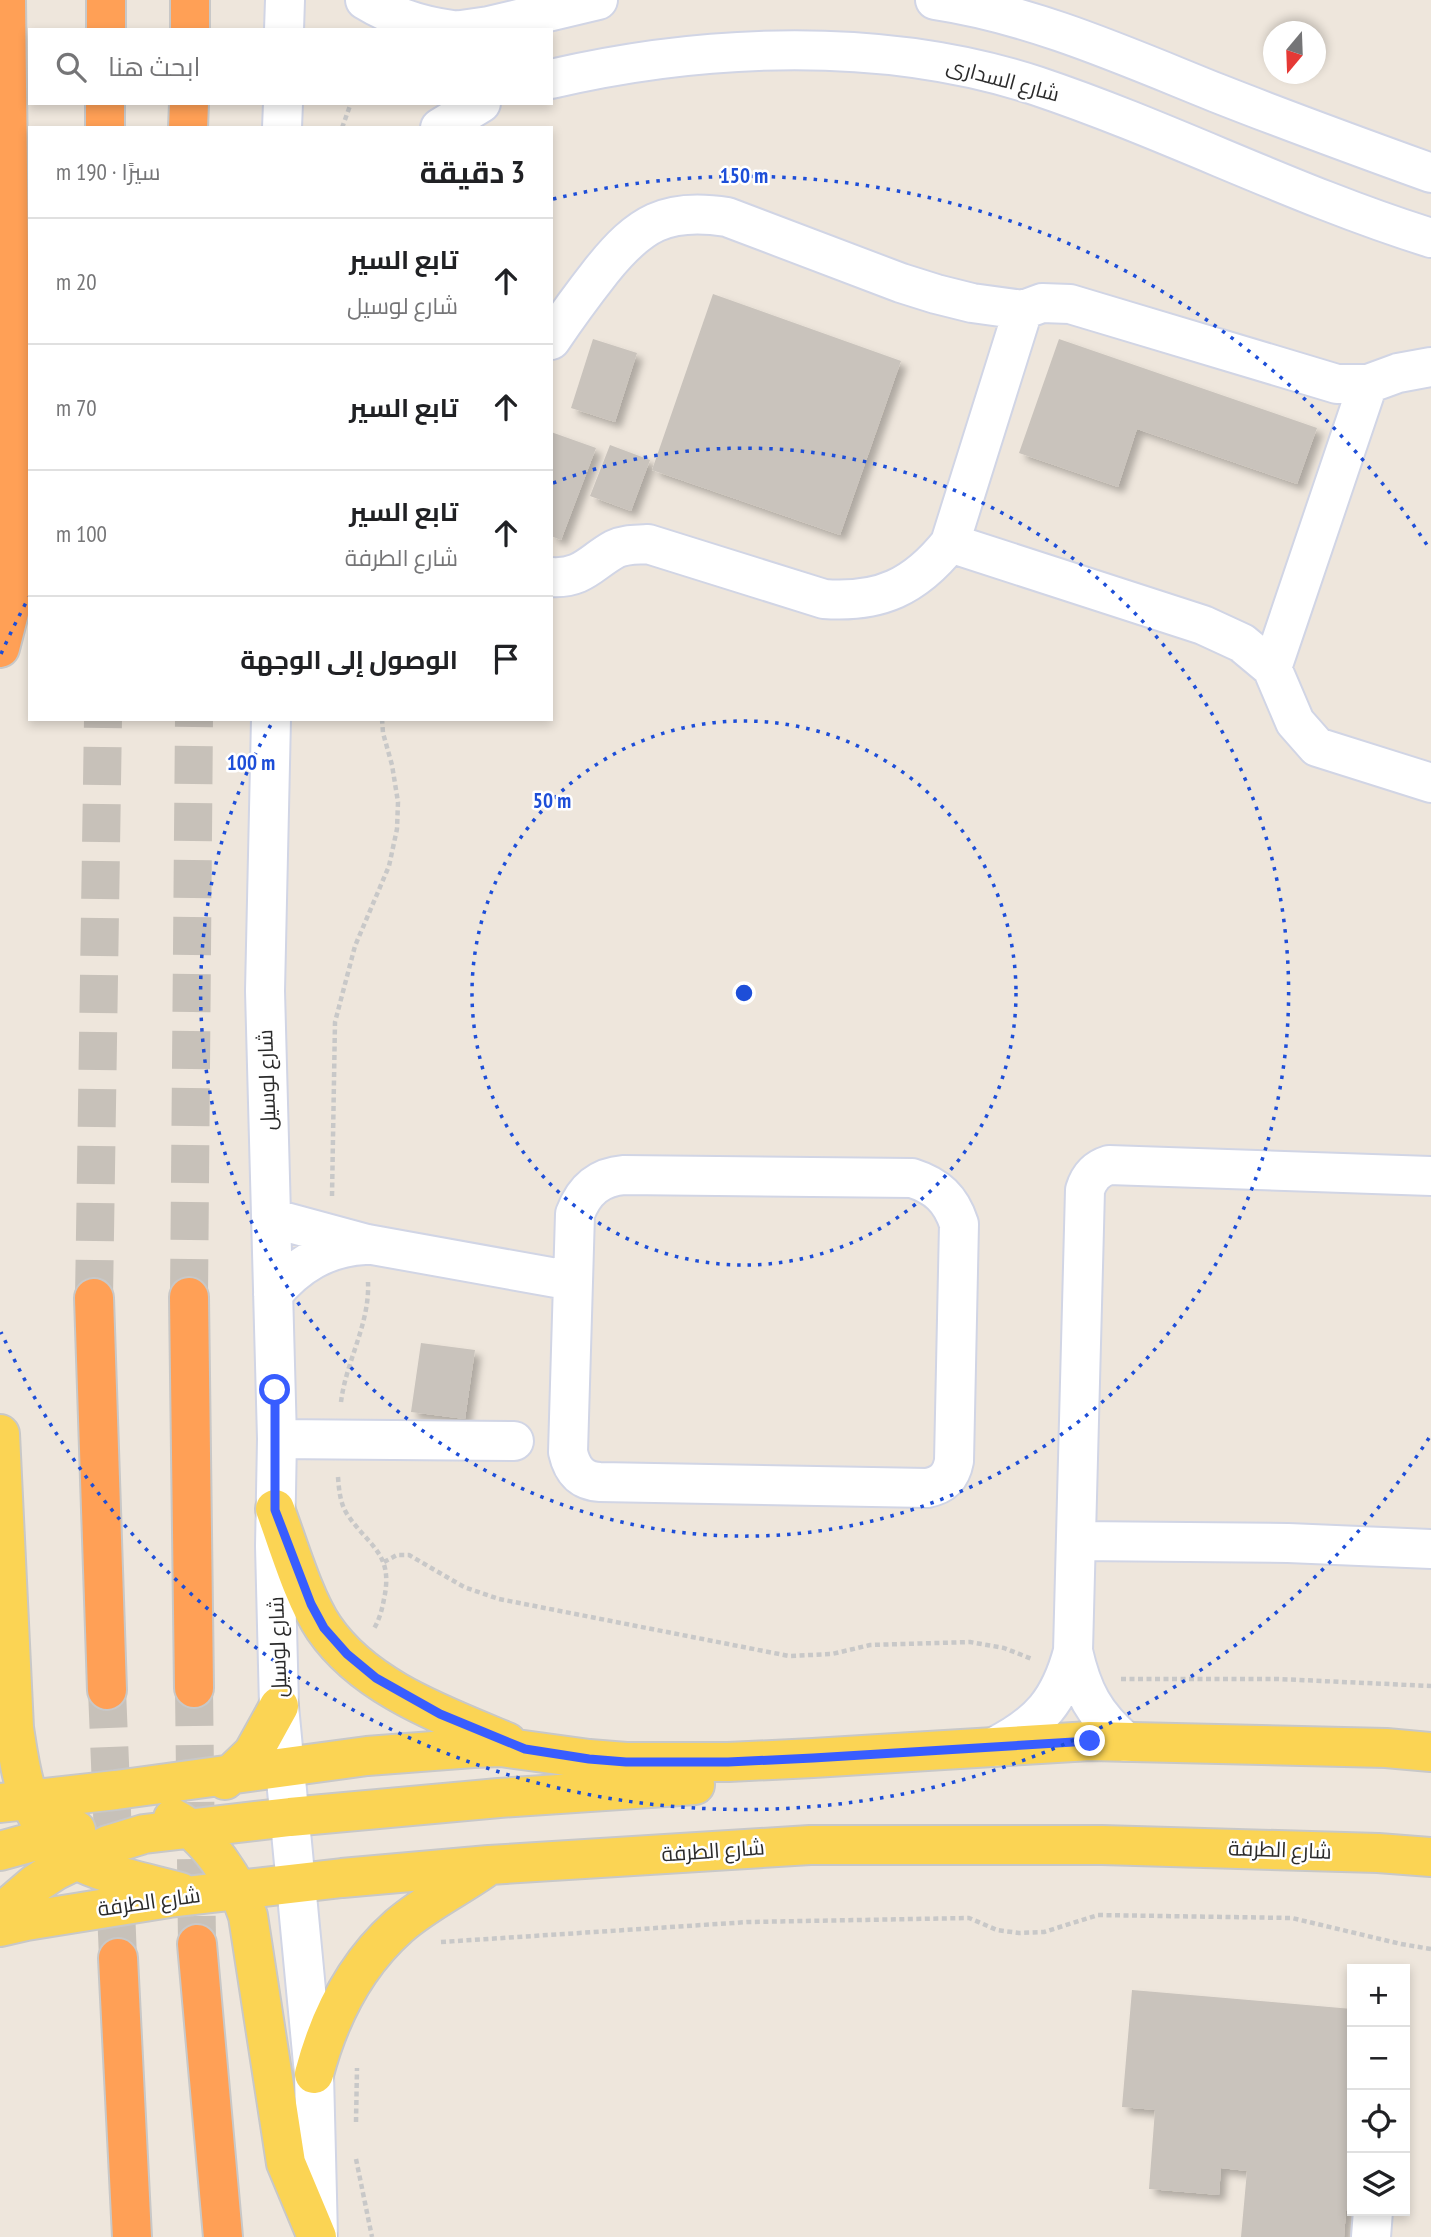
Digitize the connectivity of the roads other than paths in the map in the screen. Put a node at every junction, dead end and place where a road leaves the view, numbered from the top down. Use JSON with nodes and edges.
{"nodes":[{"id":1,"x":6,"y":0,"type":"edge"},
{"id":2,"x":106,"y":0,"type":"edge"},
{"id":3,"x":190,"y":0,"type":"edge"},
{"id":4,"x":285,"y":0,"type":"edge"},
{"id":5,"x":365,"y":0,"type":"edge"},
{"id":6,"x":598,"y":0,"type":"edge"},
{"id":7,"x":935,"y":0,"type":"edge"},
{"id":8,"x":106,"y":28,"type":"edge"},
{"id":9,"x":190,"y":28,"type":"edge"},
{"id":10,"x":284,"y":28,"type":"edge"},
{"id":11,"x":442,"y":28,"type":"edge"},
{"id":12,"x":475,"y":28,"type":"edge"},
{"id":13,"x":553,"y":79,"type":"edge"},
{"id":14,"x":105,"y":105,"type":"edge"},
{"id":15,"x":189,"y":105,"type":"edge"},
{"id":16,"x":283,"y":105,"type":"edge"},
{"id":17,"x":478,"y":105,"type":"edge"},
{"id":18,"x":105,"y":126,"type":"edge"},
{"id":19,"x":188,"y":126,"type":"edge"},
{"id":20,"x":282,"y":126,"type":"edge"},
{"id":21,"x":443,"y":126,"type":"edge"},
{"id":22,"x":1431,"y":173,"type":"edge"},
{"id":23,"x":1431,"y":238,"type":"edge"},
{"id":24,"x":1023,"y":310,"type":"junction"},
{"id":25,"x":553,"y":337,"type":"edge"},
{"id":26,"x":1431,"y":367,"type":"edge"},
{"id":27,"x":1368,"y":384,"type":"junction"},
{"id":28,"x":950,"y":542,"type":"junction"},
{"id":29,"x":553,"y":577,"type":"edge"},
{"id":30,"x":0,"y":648,"type":"edge"},
{"id":31,"x":1272,"y":668,"type":"junction"},
{"id":32,"x":271,"y":721,"type":"edge"},
{"id":33,"x":1431,"y":783,"type":"edge"},
{"id":34,"x":1431,"y":1176,"type":"edge"},
{"id":35,"x":271,"y":1219,"type":"junction"},
{"id":36,"x":367,"y":1244,"type":"junction"},
{"id":37,"x":573,"y":1281,"type":"junction"},
{"id":38,"x":273,"y":1294,"type":"junction"},
{"id":39,"x":189,"y":1297,"type":"tunnel mouth"},
{"id":40,"x":94,"y":1298,"type":"tunnel mouth"},
{"id":41,"x":0,"y":1434,"type":"edge"},
{"id":42,"x":276,"y":1439,"type":"junction"},
{"id":43,"x":514,"y":1441,"type":"dead end"},
{"id":44,"x":275,"y":1510,"type":"junction"},
{"id":45,"x":1076,"y":1541,"type":"junction"},
{"id":46,"x":1431,"y":1549,"type":"edge"},
{"id":47,"x":1073,"y":1669,"type":"junction"},
{"id":48,"x":194,"y":1688,"type":"tunnel mouth"},
{"id":49,"x":107,"y":1690,"type":"tunnel mouth"},
{"id":50,"x":279,"y":1706,"type":"junction"},
{"id":51,"x":1126,"y":1742,"type":"junction"},
{"id":52,"x":994,"y":1747,"type":"junction"},
{"id":53,"x":525,"y":1749,"type":"junction"},
{"id":54,"x":1431,"y":1752,"type":"edge"},
{"id":55,"x":813,"y":1758,"type":"junction"},
{"id":56,"x":285,"y":1767,"type":"junction"},
{"id":57,"x":233,"y":1774,"type":"junction"},
{"id":58,"x":116,"y":1790,"type":"junction"},
{"id":59,"x":14,"y":1801,"type":"edge"},
{"id":60,"x":290,"y":1817,"type":"junction"},
{"id":61,"x":173,"y":1819,"type":"junction"},
{"id":62,"x":64,"y":1848,"type":"junction"},
{"id":63,"x":0,"y":1851,"type":"edge"},
{"id":64,"x":1431,"y":1857,"type":"edge"},
{"id":65,"x":489,"y":1865,"type":"junction"},
{"id":66,"x":296,"y":1883,"type":"junction"},
{"id":67,"x":238,"y":1890,"type":"junction"},
{"id":68,"x":191,"y":1895,"type":"junction"},
{"id":69,"x":0,"y":1914,"type":"edge"},
{"id":70,"x":0,"y":1927,"type":"edge"},
{"id":71,"x":197,"y":1944,"type":"tunnel mouth"},
{"id":72,"x":118,"y":1958,"type":"tunnel mouth"},
{"id":73,"x":314,"y":2074,"type":"junction"},
{"id":74,"x":1373,"y":2216,"type":"edge"},
{"id":75,"x":132,"y":2237,"type":"edge"},
{"id":76,"x":223,"y":2237,"type":"edge"},
{"id":77,"x":318,"y":2237,"type":"edge"},
{"id":78,"x":1371,"y":2237,"type":"edge"}],
"edges":[{"from":1,"to":30,"type":"highway"},
{"from":2,"to":8,"type":"highway"},
{"from":3,"to":9,"type":"highway"},
{"from":4,"to":10,"type":"street"},
{"from":5,"to":11,"type":"street"},
{"from":6,"to":12,"type":"street"},
{"from":7,"to":22,"type":"street"},
{"from":13,"to":23,"type":"street","name":"شارع السدارى"},
{"from":14,"to":18,"type":"highway"},
{"from":15,"to":19,"type":"highway"},
{"from":16,"to":20,"type":"street"},
{"from":17,"to":21,"type":"street"},
{"from":24,"to":25,"type":"street"},
{"from":24,"to":27,"type":"street"},
{"from":24,"to":28,"type":"street"},
{"from":26,"to":27,"type":"street"},
{"from":27,"to":31,"type":"street"},
{"from":28,"to":29,"type":"street"},
{"from":28,"to":31,"type":"street"},
{"from":31,"to":33,"type":"street"},
{"from":32,"to":35,"type":"street","name":"شارع لوسيل"},
{"from":34,"to":45,"type":"street"},
{"from":35,"to":36,"type":"street"},
{"from":35,"to":38,"type":"street","name":"شارع لوسيل"},
{"from":36,"to":37,"type":"street"},
{"from":36,"to":38,"type":"street"},
{"from":37,"to":37,"type":"street"},
{"from":38,"to":42,"type":"street","name":"شارع لوسيل"},
{"from":39,"to":48,"type":"highway"},
{"from":40,"to":49,"type":"highway"},
{"from":41,"to":59,"type":"main road"},
{"from":42,"to":43,"type":"street"},
{"from":42,"to":44,"type":"street","name":"شارع لوسيل"},
{"from":44,"to":50,"type":"street","name":"شارع لوسيل"},
{"from":44,"to":53,"type":"main road"},
{"from":45,"to":46,"type":"street"},
{"from":45,"to":47,"type":"street"},
{"from":47,"to":51,"type":"street"},
{"from":47,"to":52,"type":"street"},
{"from":50,"to":56,"type":"street","name":"شارع لوسيل"},
{"from":50,"to":57,"type":"main road"},
{"from":51,"to":52,"type":"main road"},
{"from":51,"to":54,"type":"main road"},
{"from":52,"to":55,"type":"main road"},
{"from":53,"to":55,"type":"main road"},
{"from":53,"to":56,"type":"main road"},
{"from":55,"to":60,"type":"main road"},
{"from":56,"to":57,"type":"main road"},
{"from":56,"to":60,"type":"street","name":"شارع لوسيل"},
{"from":57,"to":58,"type":"main road"},
{"from":57,"to":61,"type":"main road"},
{"from":58,"to":59,"type":"main road"},
{"from":58,"to":61,"type":"main road"},
{"from":59,"to":62,"type":"main road"},
{"from":60,"to":61,"type":"main road"},
{"from":60,"to":66,"type":"street","name":"شارع لوسيل"},
{"from":61,"to":62,"type":"main road"},
{"from":61,"to":67,"type":"main road"},
{"from":62,"to":63,"type":"main road"},
{"from":62,"to":68,"type":"main road"},
{"from":62,"to":69,"type":"main road"},
{"from":64,"to":65,"type":"main road","name":"شارع الطرفة"},
{"from":65,"to":66,"type":"main road","name":"شارع الطرفة"},
{"from":65,"to":73,"type":"main road"},
{"from":66,"to":67,"type":"main road","name":"شارع الطرفة"},
{"from":66,"to":73,"type":"street","name":"شارع لوسيل"},
{"from":67,"to":68,"type":"main road","name":"شارع الطرفة"},
{"from":67,"to":77,"type":"main road"},
{"from":68,"to":70,"type":"main road","name":"شارع الطرفة"},
{"from":71,"to":76,"type":"highway"},
{"from":72,"to":75,"type":"highway"},
{"from":73,"to":77,"type":"street","name":"شارع لوسيل"},
{"from":74,"to":78,"type":"street"}]}
